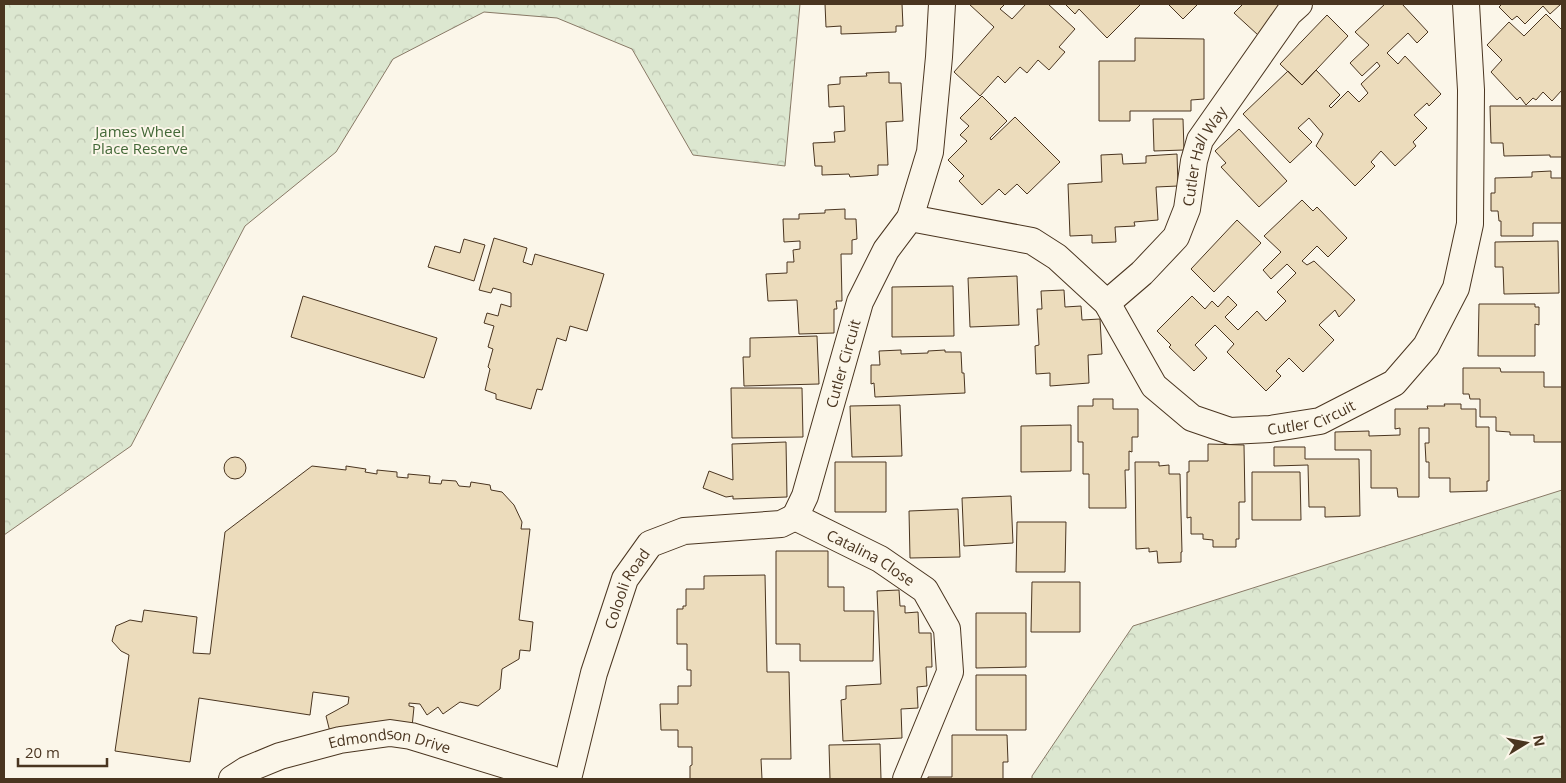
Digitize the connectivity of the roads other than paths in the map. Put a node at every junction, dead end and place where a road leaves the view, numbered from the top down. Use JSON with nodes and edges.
{"nodes":[{"id":1,"x":942,"y":4,"type":"edge"},
{"id":2,"x":1299,"y":4,"type":"edge"},
{"id":3,"x":1466,"y":4,"type":"edge"},
{"id":4,"x":910,"y":218,"type":"junction"},
{"id":5,"x":1106,"y":303,"type":"junction"},
{"id":6,"x":795,"y":517,"type":"junction"},
{"id":7,"x":232,"y":779,"type":"edge"},
{"id":8,"x":551,"y":779,"type":"edge"},
{"id":9,"x":568,"y":779,"type":"edge"},
{"id":10,"x":906,"y":779,"type":"edge"}],
"edges":[{"from":1,"to":4,"type":"street","name":"Cutler Circuit"},
{"from":2,"to":5,"type":"street","name":"Cutler Hall Way"},
{"from":3,"to":5,"type":"street","name":"Cutler Circuit"},
{"from":4,"to":5,"type":"street","name":"Cutler Circuit"},
{"from":4,"to":6,"type":"street","name":"Cutler Circuit"},
{"from":6,"to":9,"type":"street","name":"Colooli Road"},
{"from":6,"to":10,"type":"street","name":"Catalina Close"},
{"from":7,"to":8,"type":"street","name":"Edmondson Drive"}]}
